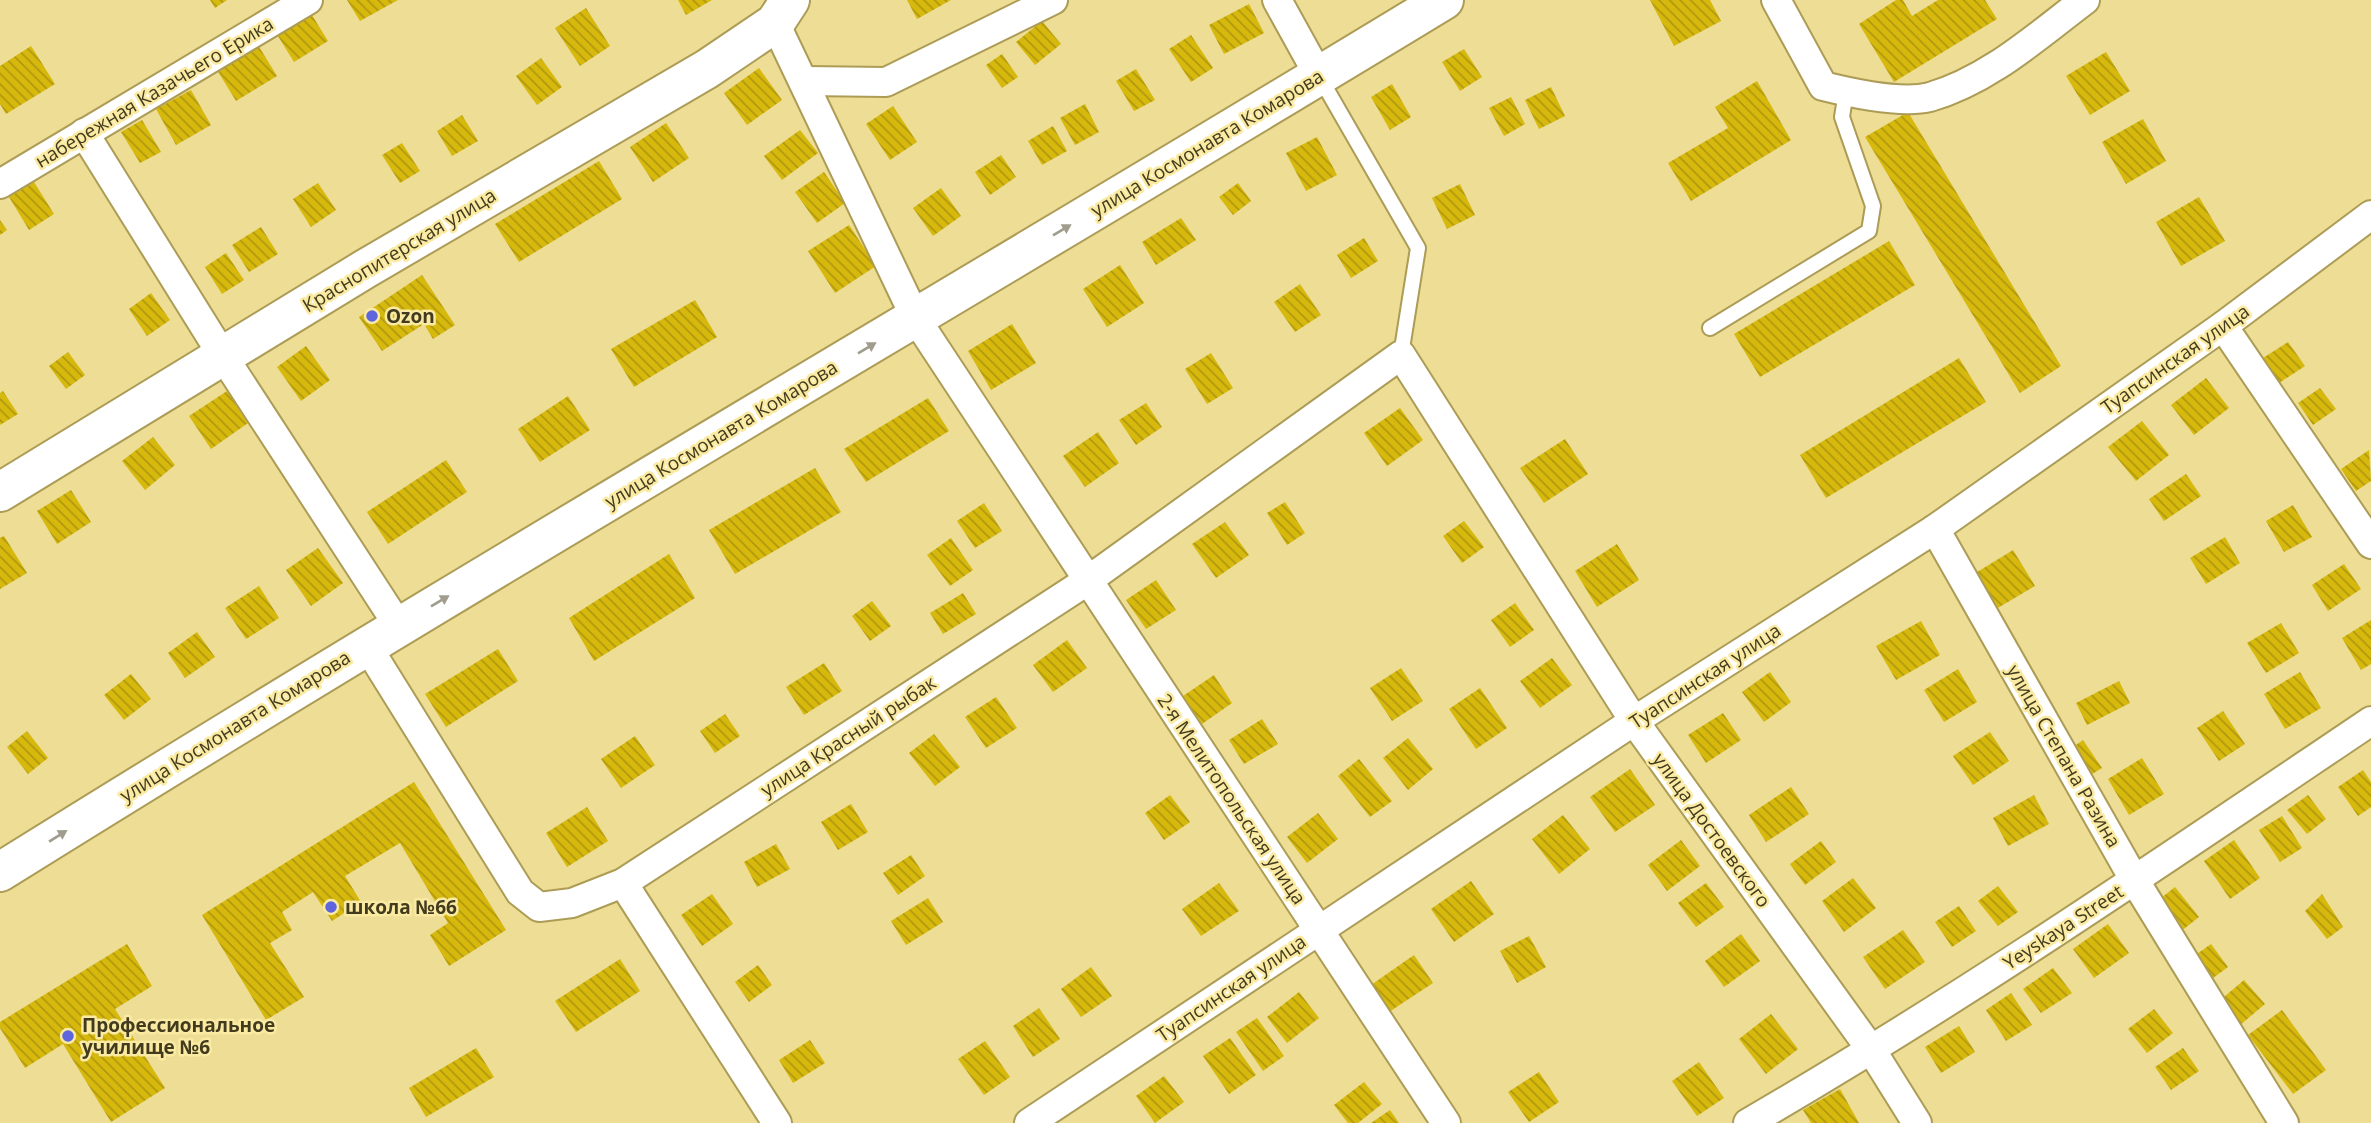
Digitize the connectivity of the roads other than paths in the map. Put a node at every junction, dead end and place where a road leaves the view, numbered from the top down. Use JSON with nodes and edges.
{"nodes":[{"id":1,"x":308,"y":0,"type":"edge"},
{"id":2,"x":1054,"y":0,"type":"edge"},
{"id":3,"x":1277,"y":0,"type":"edge"},
{"id":4,"x":1444,"y":0,"type":"edge"},
{"id":5,"x":1776,"y":0,"type":"edge"},
{"id":6,"x":2085,"y":0,"type":"edge"},
{"id":7,"x":783,"y":11,"type":"edge"},
{"id":8,"x":1319,"y":76,"type":"junction"},
{"id":9,"x":804,"y":81,"type":"junction"},
{"id":10,"x":1846,"y":91,"type":"junction"},
{"id":11,"x":84,"y":133,"type":"junction"},
{"id":12,"x":0,"y":184,"type":"edge"},
{"id":13,"x":2371,"y":215,"type":"edge"},
{"id":14,"x":916,"y":319,"type":"junction"},
{"id":15,"x":2223,"y":326,"type":"junction"},
{"id":16,"x":1710,"y":328,"type":"dead end"},
{"id":17,"x":1401,"y":355,"type":"junction"},
{"id":18,"x":223,"y":356,"type":"junction"},
{"id":19,"x":0,"y":492,"type":"edge"},
{"id":20,"x":1935,"y":529,"type":"junction"},
{"id":21,"x":2371,"y":544,"type":"edge"},
{"id":22,"x":1087,"y":581,"type":"junction"},
{"id":23,"x":398,"y":625,"type":"junction"},
{"id":24,"x":367,"y":646,"type":"junction"},
{"id":25,"x":1634,"y":721,"type":"junction"},
{"id":26,"x":2371,"y":721,"type":"edge"},
{"id":27,"x":0,"y":872,"type":"edge"},
{"id":28,"x":2135,"y":881,"type":"junction"},
{"id":29,"x":624,"y":883,"type":"junction"},
{"id":30,"x":1319,"y":929,"type":"junction"},
{"id":31,"x":1872,"y":1051,"type":"junction"},
{"id":32,"x":777,"y":1123,"type":"edge"},
{"id":33,"x":1029,"y":1123,"type":"edge"},
{"id":34,"x":1446,"y":1123,"type":"edge"},
{"id":35,"x":1748,"y":1123,"type":"edge"},
{"id":36,"x":1917,"y":1123,"type":"edge"},
{"id":37,"x":2284,"y":1123,"type":"edge"}],
"edges":[{"from":1,"to":11,"type":"street","name":"набережная Казачьего Ерика"},
{"from":2,"to":9,"type":"street"},
{"from":3,"to":8,"type":"street"},
{"from":4,"to":8,"type":"main road","name":"улица Космонавта Комарова"},
{"from":5,"to":10,"type":"street"},
{"from":6,"to":10,"type":"street"},
{"from":7,"to":9,"type":"street","name":"2-я Мелитопольская улица"},
{"from":7,"to":18,"type":"main road","name":"Краснопитерская улица"},
{"from":14,"to":8,"type":"main road","name":"улица Космонавта Комарова","one_way":true},
{"from":8,"to":17,"type":"lane"},
{"from":9,"to":14,"type":"street","name":"2-я Мелитопольская улица"},
{"from":10,"to":16,"type":"lane"},
{"from":11,"to":12,"type":"street","name":"набережная Казачьего Ерика"},
{"from":11,"to":18,"type":"street"},
{"from":13,"to":15,"type":"street","name":"Туапсинская улица"},
{"from":14,"to":22,"type":"street","name":"2-я Мелитопольская улица"},
{"from":23,"to":14,"type":"main road","name":"улица Космонавта Комарова","one_way":true},
{"from":15,"to":20,"type":"street","name":"Туапсинская улица"},
{"from":15,"to":21,"type":"street"},
{"from":17,"to":22,"type":"street","name":"улица Красный рыбак"},
{"from":17,"to":25,"type":"street","name":"улица Достоевского"},
{"from":18,"to":19,"type":"main road","name":"Краснопитерская улица"},
{"from":18,"to":23,"type":"street"},
{"from":20,"to":25,"type":"street","name":"Туапсинская улица"},
{"from":20,"to":28,"type":"street","name":"улица Степана Разина"},
{"from":22,"to":29,"type":"street","name":"улица Красный рыбак"},
{"from":22,"to":30,"type":"street","name":"2-я Мелитопольская улица"},
{"from":23,"to":24,"type":"main road","name":"улица Космонавта Комарова"},
{"from":27,"to":24,"type":"main road","name":"улица Космонавта Комарова","one_way":true},
{"from":24,"to":29,"type":"street","name":"улица Красный рыбак"},
{"from":25,"to":30,"type":"street","name":"Туапсинская улица"},
{"from":25,"to":31,"type":"street","name":"улица Достоевского"},
{"from":26,"to":28,"type":"street","name":"Yeyskaya Street"},
{"from":28,"to":31,"type":"street","name":"Yeyskaya Street"},
{"from":28,"to":37,"type":"street","name":"улица Степана Разина"},
{"from":29,"to":32,"type":"street"},
{"from":30,"to":33,"type":"street","name":"Туапсинская улица"},
{"from":30,"to":34,"type":"street","name":"2-я Мелитопольская улица"},
{"from":31,"to":35,"type":"street","name":"Yeyskaya Street"},
{"from":31,"to":36,"type":"street","name":"улица Достоевского"}]}
